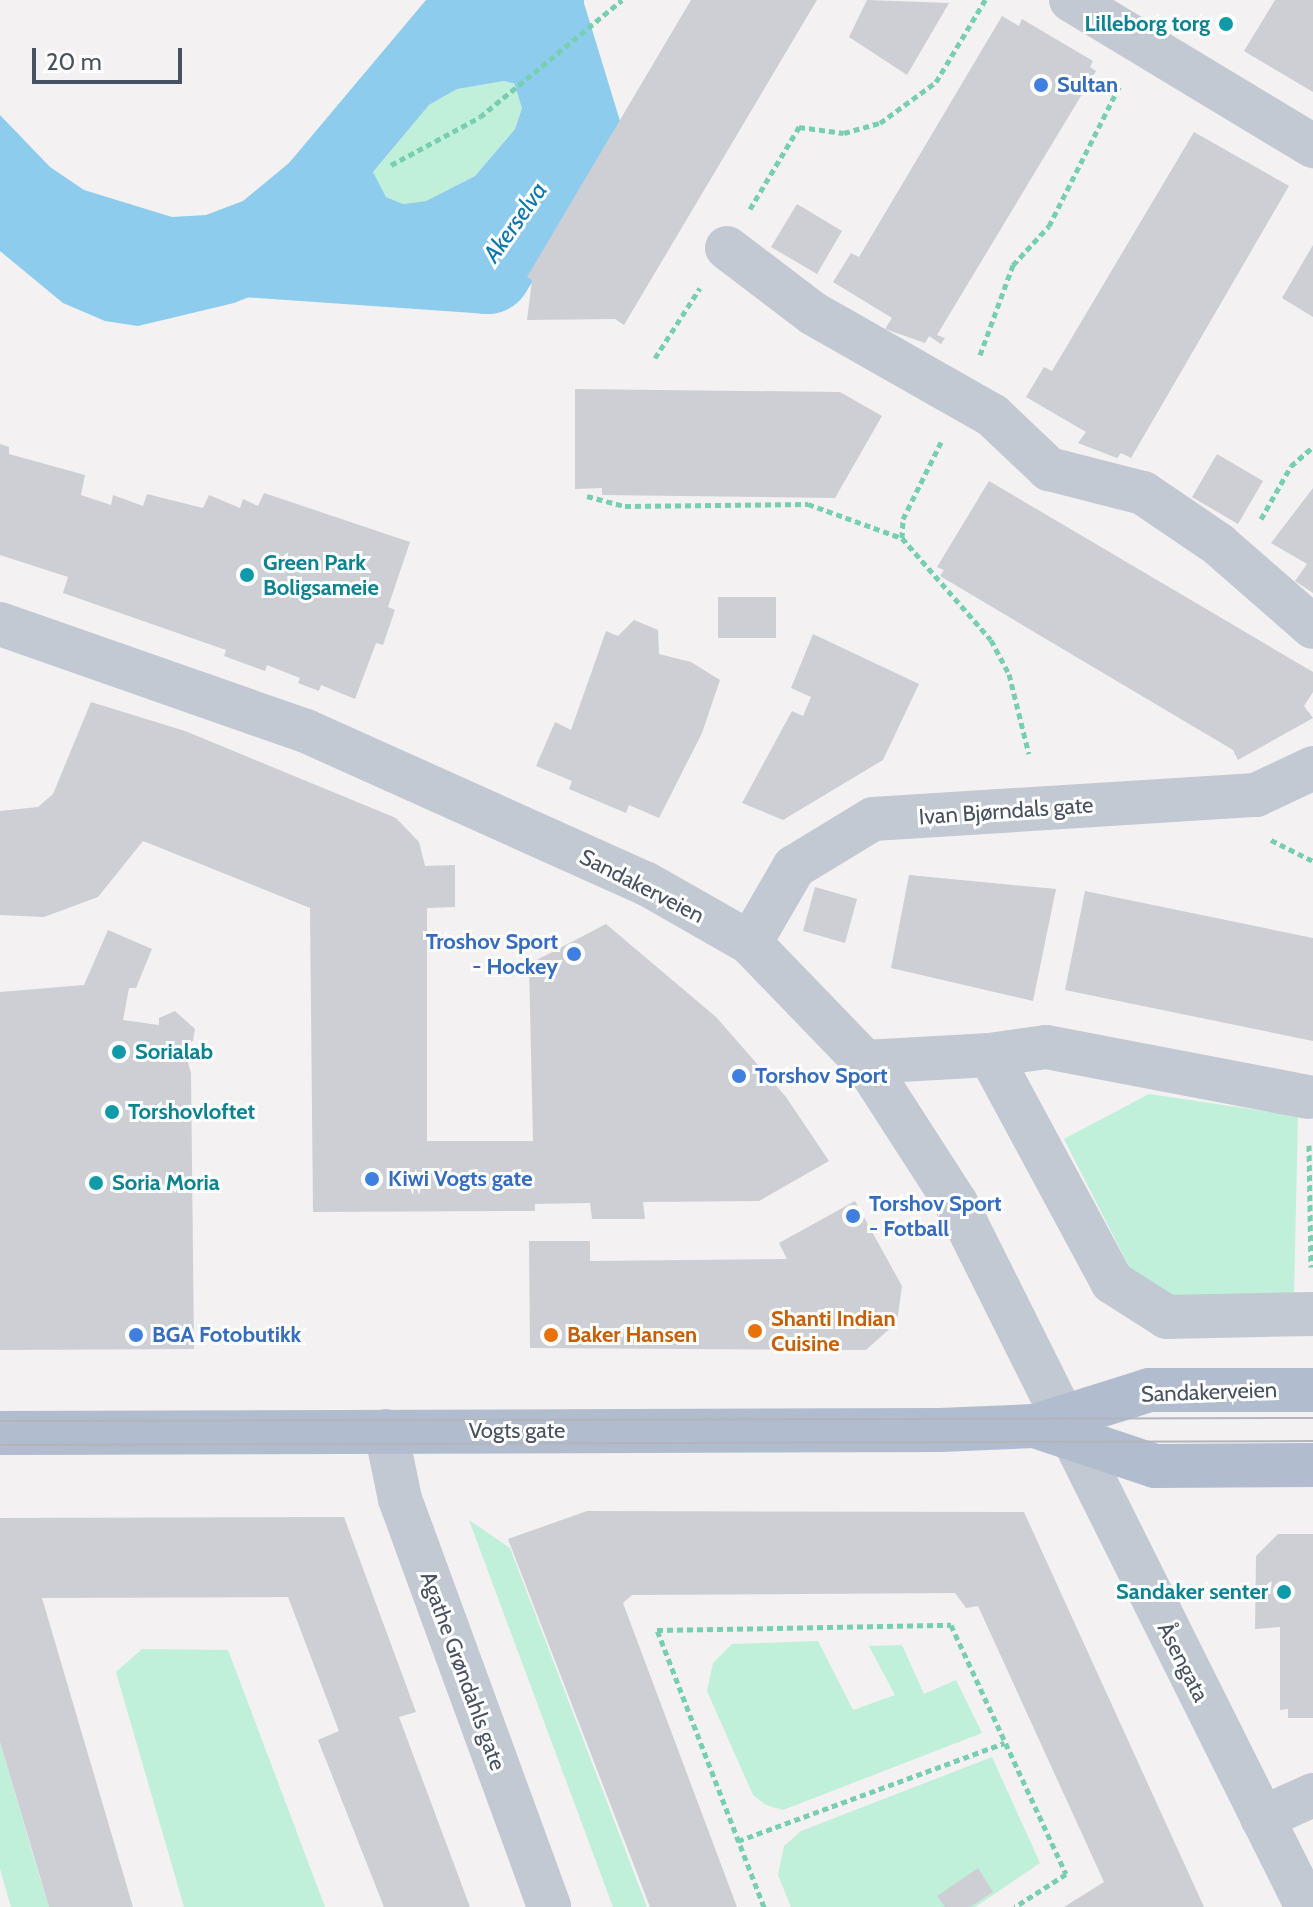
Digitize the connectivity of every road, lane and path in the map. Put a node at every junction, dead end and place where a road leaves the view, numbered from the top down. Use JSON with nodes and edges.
{"nodes":[{"id":1,"x":622,"y":0,"type":"edge"},
{"id":2,"x":985,"y":0,"type":"edge"},
{"id":3,"x":1071,"y":0,"type":"edge"},
{"id":4,"x":1126,"y":75,"type":"dead end"},
{"id":5,"x":1313,"y":146,"type":"edge"},
{"id":6,"x":391,"y":165,"type":"dead end"},
{"id":7,"x":727,"y":248,"type":"junction"},
{"id":8,"x":655,"y":358,"type":"dead end"},
{"id":9,"x":964,"y":399,"type":"junction"},
{"id":10,"x":939,"y":447,"type":"dead end"},
{"id":11,"x":1313,"y":447,"type":"edge"},
{"id":12,"x":587,"y":496,"type":"dead end"},
{"id":13,"x":902,"y":538,"type":"junction"},
{"id":14,"x":1240,"y":564,"type":"junction"},
{"id":15,"x":0,"y":624,"type":"edge"},
{"id":16,"x":1313,"y":627,"type":"edge"},
{"id":17,"x":1029,"y":754,"type":"dead end"},
{"id":18,"x":1313,"y":768,"type":"edge"},
{"id":19,"x":750,"y":943,"type":"junction"},
{"id":20,"x":990,"y":1055,"type":"junction"},
{"id":21,"x":865,"y":1062,"type":"junction"},
{"id":22,"x":1308,"y":1097,"type":"joint"},
{"id":23,"x":1312,"y":1314,"type":"edge"},
{"id":24,"x":1313,"y":1390,"type":"edge"},
{"id":25,"x":1056,"y":1428,"type":"junction"},
{"id":26,"x":386,"y":1431,"type":"junction"},
{"id":27,"x":0,"y":1433,"type":"edge"},
{"id":28,"x":1313,"y":1465,"type":"edge"},
{"id":29,"x":1005,"y":1743,"type":"junction"},
{"id":30,"x":1313,"y":1795,"type":"edge"},
{"id":31,"x":1262,"y":1818,"type":"junction"},
{"id":32,"x":738,"y":1841,"type":"junction"},
{"id":33,"x":549,"y":1907,"type":"edge"},
{"id":34,"x":764,"y":1907,"type":"edge"},
{"id":35,"x":1015,"y":1907,"type":"edge"},
{"id":36,"x":1307,"y":1907,"type":"edge"}],
"edges":[{"from":1,"to":6,"type":"path"},
{"from":2,"to":7,"type":"path"},
{"from":3,"to":5,"type":"street"},
{"from":4,"to":9,"type":"path"},
{"from":7,"to":8,"type":"path"},
{"from":7,"to":9,"type":"street"},
{"from":9,"to":14,"type":"street"},
{"from":10,"to":13,"type":"path"},
{"from":11,"to":14,"type":"path"},
{"from":12,"to":13,"type":"path"},
{"from":13,"to":17,"type":"path"},
{"from":14,"to":16,"type":"street"},
{"from":15,"to":19,"type":"street","name":"Sandakerveien"},
{"from":18,"to":19,"type":"street","name":"Ivan Bjørndals gate"},
{"from":19,"to":21,"type":"street","name":"Sandakerveien"},
{"from":20,"to":21,"type":"street"},
{"from":20,"to":22,"type":"street"},
{"from":20,"to":23,"type":"street"},
{"from":21,"to":25,"type":"street","name":"Sandakerveien"},
{"from":22,"to":23,"type":"path"},
{"from":24,"to":25,"type":"main road","name":"Sandakerveien"},
{"from":25,"to":26,"type":"main road","name":"Vogts gate"},
{"from":25,"to":28,"type":"main road"},
{"from":25,"to":31,"type":"street","name":"Åsengata"},
{"from":26,"to":27,"type":"main road","name":"Vogts gate"},
{"from":26,"to":33,"type":"street","name":"Agathe Grøndahls gate"},
{"from":29,"to":32,"type":"path"},
{"from":29,"to":32,"type":"path"},
{"from":29,"to":35,"type":"path"},
{"from":30,"to":31,"type":"street"},
{"from":31,"to":36,"type":"street","name":"Åsengata"},
{"from":32,"to":34,"type":"path"}]}
